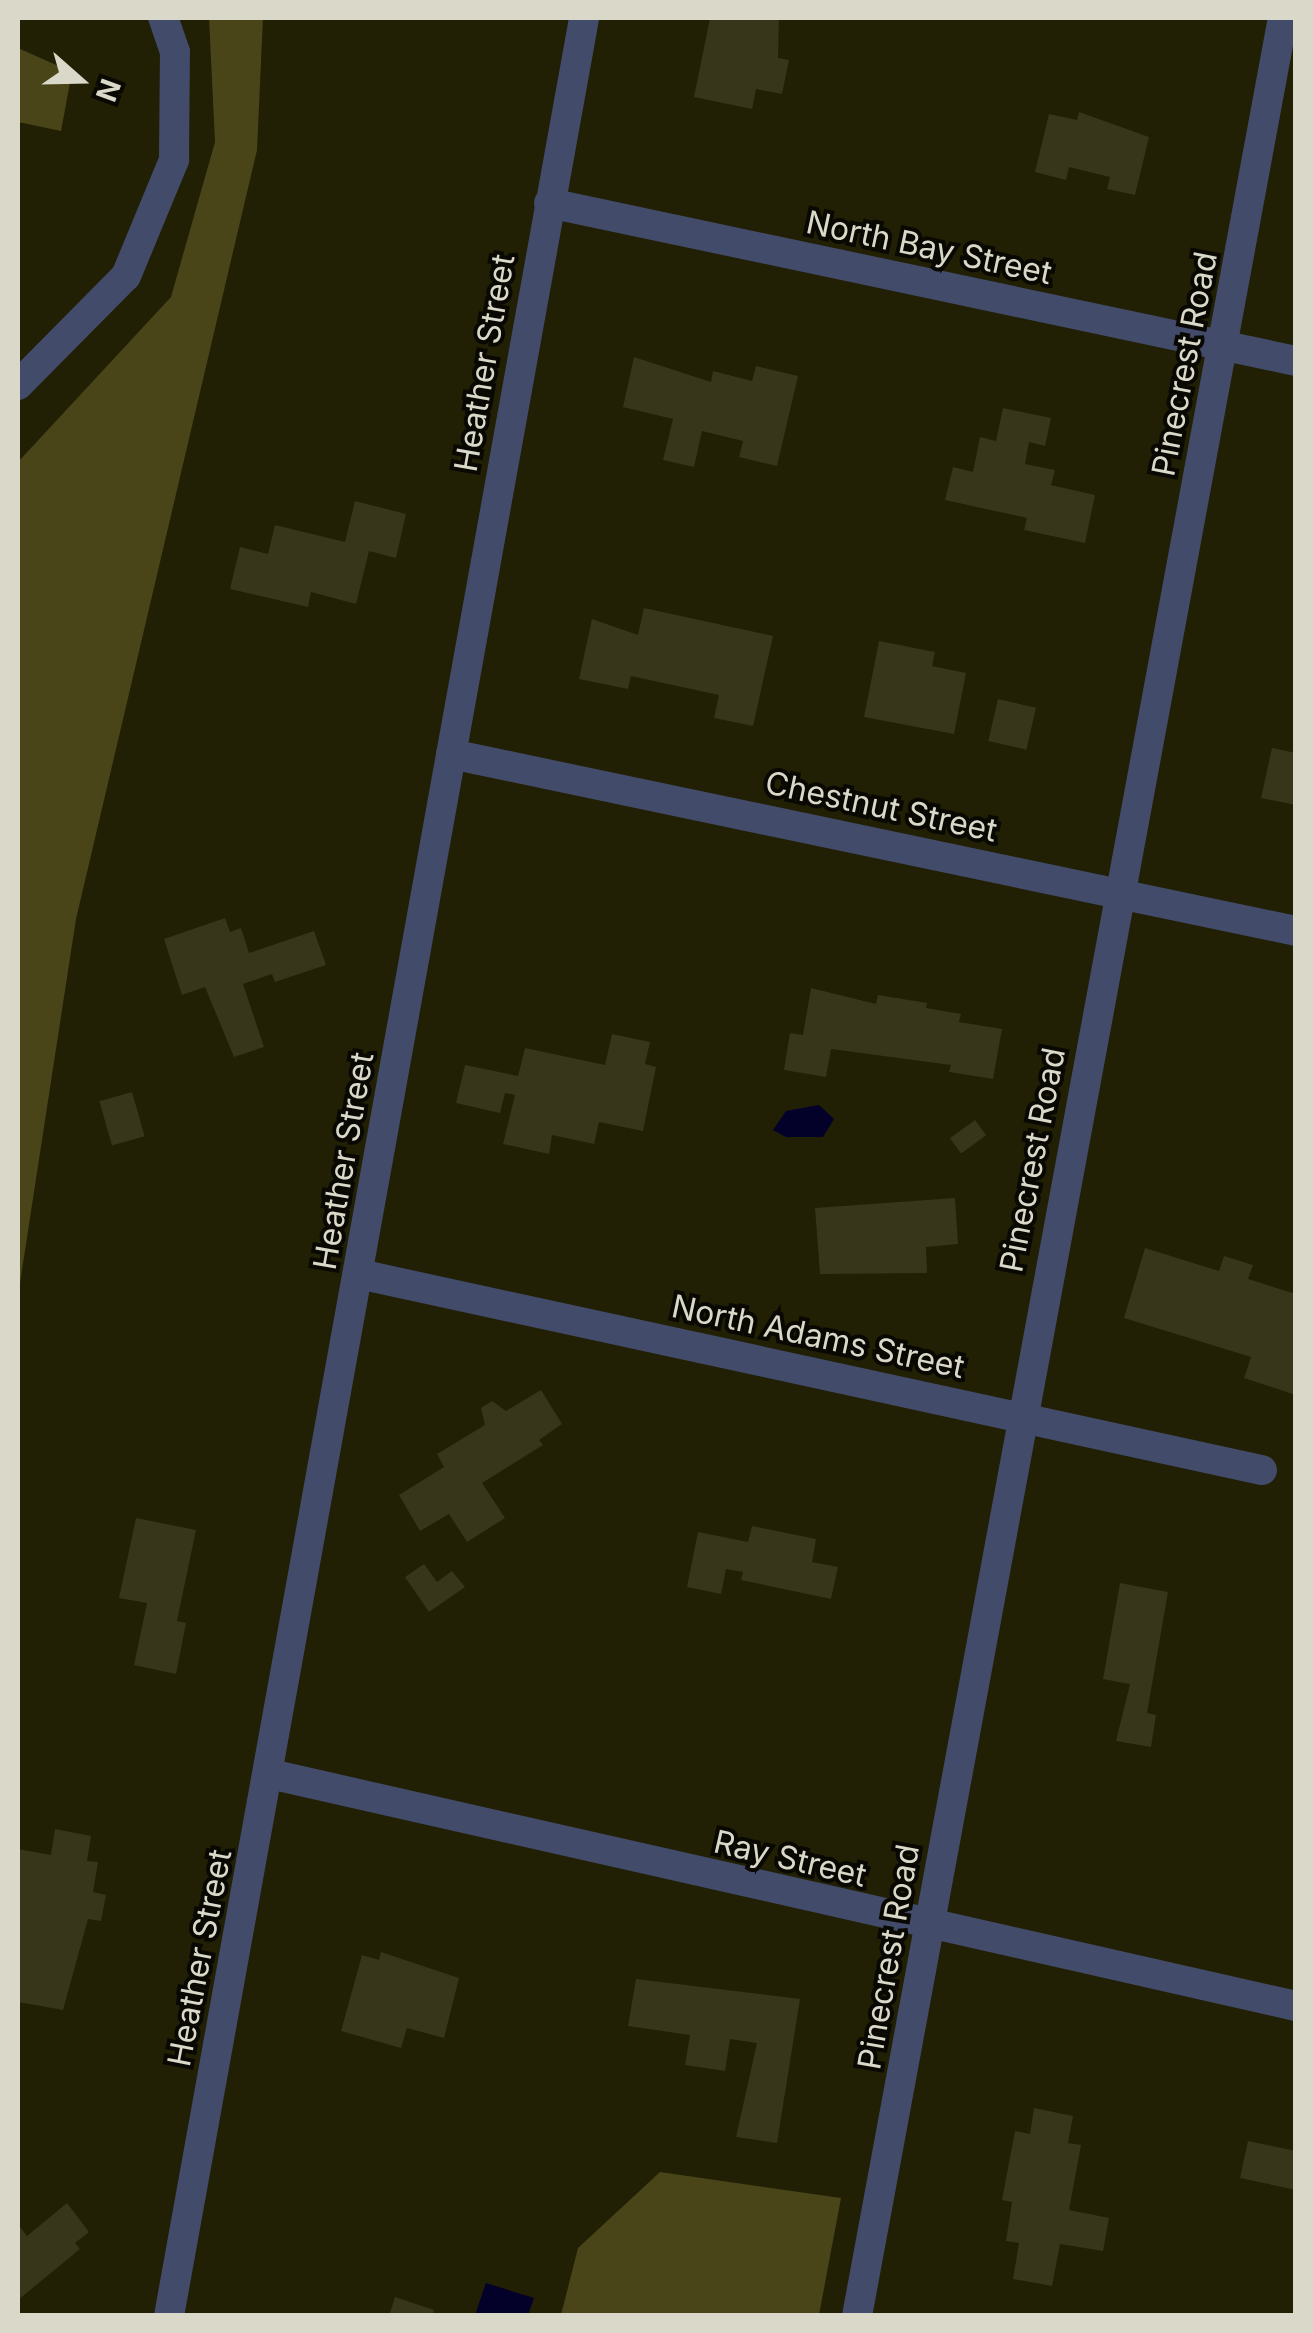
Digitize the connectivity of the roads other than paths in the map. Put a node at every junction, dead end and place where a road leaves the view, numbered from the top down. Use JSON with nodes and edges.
{"nodes":[{"id":1,"x":163,"y":18,"type":"edge"},
{"id":2,"x":584,"y":18,"type":"edge"},
{"id":3,"x":1283,"y":18,"type":"edge"},
{"id":4,"x":549,"y":203,"type":"junction"},
{"id":5,"x":1225,"y":346,"type":"junction"},
{"id":6,"x":1296,"y":360,"type":"edge"},
{"id":7,"x":18,"y":385,"type":"edge"},
{"id":8,"x":451,"y":754,"type":"junction"},
{"id":9,"x":1119,"y":892,"type":"junction"},
{"id":10,"x":1296,"y":932,"type":"edge"},
{"id":11,"x":359,"y":1274,"type":"junction"},
{"id":12,"x":1020,"y":1417,"type":"junction"},
{"id":13,"x":1262,"y":1470,"type":"dead end"},
{"id":14,"x":270,"y":1774,"type":"junction"},
{"id":15,"x":931,"y":1927,"type":"junction"},
{"id":16,"x":1296,"y":2006,"type":"edge"},
{"id":17,"x":169,"y":2316,"type":"edge"},
{"id":18,"x":857,"y":2316,"type":"edge"}],
"edges":[{"from":1,"to":7,"type":"street"},
{"from":2,"to":4,"type":"street","name":"Heather Street"},
{"from":3,"to":5,"type":"street","name":"Pinecrest Road"},
{"from":4,"to":5,"type":"street","name":"North Bay Street"},
{"from":4,"to":8,"type":"street","name":"Heather Street"},
{"from":5,"to":6,"type":"street","name":"North Bay Street"},
{"from":5,"to":9,"type":"street","name":"Pinecrest Road"},
{"from":8,"to":9,"type":"street","name":"Chestnut Street"},
{"from":8,"to":11,"type":"street","name":"Heather Street"},
{"from":9,"to":10,"type":"street","name":"Chestnut Street"},
{"from":9,"to":12,"type":"street","name":"Pinecrest Road"},
{"from":11,"to":12,"type":"street","name":"North Adams Street"},
{"from":11,"to":14,"type":"street","name":"Heather Street"},
{"from":12,"to":13,"type":"street","name":"North Adams Street"},
{"from":12,"to":15,"type":"street","name":"Pinecrest Road"},
{"from":14,"to":15,"type":"street","name":"Ray Street"},
{"from":14,"to":17,"type":"street","name":"Heather Street"},
{"from":15,"to":16,"type":"street","name":"Ray Street"},
{"from":15,"to":18,"type":"street","name":"Pinecrest Road"}]}
